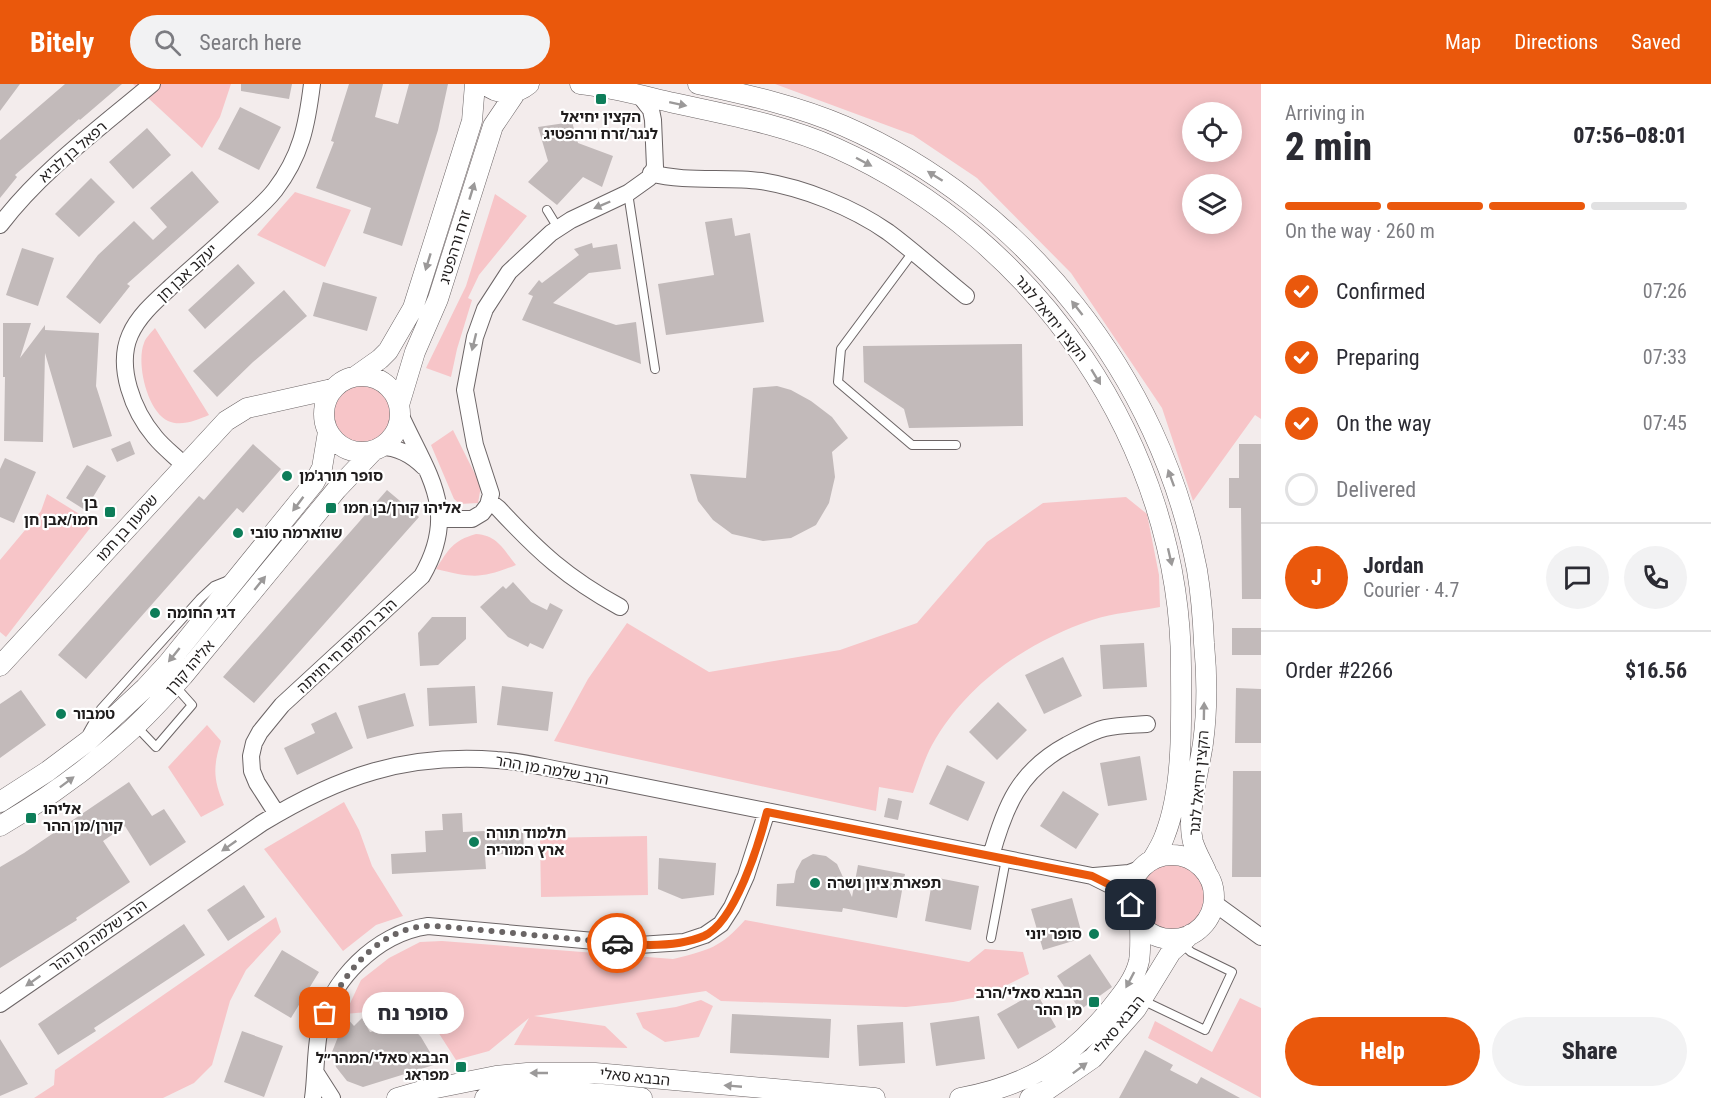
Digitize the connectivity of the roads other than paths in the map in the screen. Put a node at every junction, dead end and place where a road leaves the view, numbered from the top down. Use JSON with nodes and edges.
{"nodes":[{"id":1,"x":152,"y":84,"type":"edge"},
{"id":2,"x":312,"y":84,"type":"edge"},
{"id":3,"x":474,"y":84,"type":"edge"},
{"id":4,"x":485,"y":84,"type":"edge"},
{"id":5,"x":580,"y":84,"type":"edge"},
{"id":6,"x":698,"y":84,"type":"edge"},
{"id":7,"x":527,"y":86,"type":"edge"},
{"id":8,"x":640,"y":96,"type":"junction"},
{"id":9,"x":651,"y":173,"type":"junction"},
{"id":10,"x":628,"y":193,"type":"junction"},
{"id":11,"x":547,"y":210,"type":"dead end"},
{"id":12,"x":0,"y":225,"type":"edge"},
{"id":13,"x":558,"y":228,"type":"junction"},
{"id":14,"x":912,"y":252,"type":"junction"},
{"id":15,"x":966,"y":296,"type":"dead end"},
{"id":16,"x":655,"y":369,"type":"dead end"},
{"id":17,"x":356,"y":376,"type":"junction"},
{"id":18,"x":332,"y":389,"type":"junction"},
{"id":19,"x":262,"y":404,"type":"junction"},
{"id":20,"x":400,"y":409,"type":"junction"},
{"id":21,"x":326,"y":428,"type":"junction"},
{"id":22,"x":956,"y":445,"type":"dead end"},
{"id":23,"x":378,"y":449,"type":"junction"},
{"id":24,"x":184,"y":465,"type":"junction"},
{"id":25,"x":429,"y":471,"type":"junction"},
{"id":26,"x":489,"y":501,"type":"junction"},
{"id":27,"x":439,"y":519,"type":"junction"},
{"id":28,"x":620,"y":607,"type":"dead end"},
{"id":29,"x":0,"y":666,"type":"edge"},
{"id":30,"x":175,"y":686,"type":"junction"},
{"id":31,"x":1147,"y":724,"type":"dead end"},
{"id":32,"x":136,"y":726,"type":"junction"},
{"id":33,"x":0,"y":802,"type":"edge"},
{"id":34,"x":767,"y":812,"type":"junction"},
{"id":35,"x":277,"y":814,"type":"junction"},
{"id":36,"x":0,"y":826,"type":"edge"},
{"id":37,"x":998,"y":858,"type":"junction"},
{"id":38,"x":1146,"y":865,"type":"junction"},
{"id":39,"x":1206,"y":872,"type":"junction"},
{"id":40,"x":1092,"y":876,"type":"junction"},
{"id":41,"x":1214,"y":903,"type":"junction"},
{"id":42,"x":1131,"y":905,"type":"junction"},
{"id":43,"x":1140,"y":924,"type":"junction"},
{"id":44,"x":1261,"y":937,"type":"edge"},
{"id":45,"x":991,"y":938,"type":"dead end"},
{"id":46,"x":1186,"y":938,"type":"junction"},
{"id":47,"x":1141,"y":1000,"type":"junction"},
{"id":48,"x":0,"y":1004,"type":"edge"},
{"id":49,"x":316,"y":1072,"type":"junction"},
{"id":50,"x":1033,"y":1097,"type":"edge"},
{"id":51,"x":313,"y":1098,"type":"edge"},
{"id":52,"x":332,"y":1098,"type":"edge"},
{"id":53,"x":397,"y":1098,"type":"edge"},
{"id":54,"x":485,"y":1098,"type":"edge"},
{"id":55,"x":642,"y":1098,"type":"edge"},
{"id":56,"x":875,"y":1098,"type":"edge"},
{"id":57,"x":960,"y":1098,"type":"edge"}],
"edges":[{"from":1,"to":12,"type":"street","name":"רפאל בן לביא"},
{"from":2,"to":24,"type":"street","name":"יעקב אבן חן"},
{"from":3,"to":17,"type":"street","name":"זרח ורהפטיג","one_way":true},
{"from":4,"to":7,"type":"street"},
{"from":5,"to":8,"type":"street","name":"הקצין יחיאל לנגר"},
{"from":39,"to":6,"type":"street","name":"הקצין יחיאל לנגר","one_way":true},
{"from":20,"to":7,"type":"street","name":"זרח ורהפטיג","one_way":true},
{"from":8,"to":9,"type":"street"},
{"from":8,"to":38,"type":"street","name":"הקצין יחיאל לנגר","one_way":true},
{"from":9,"to":10,"type":"street"},
{"from":9,"to":14,"type":"street"},
{"from":10,"to":13,"type":"street","one_way":true},
{"from":10,"to":16,"type":"lane"},
{"from":11,"to":13,"type":"lane"},
{"from":13,"to":26,"type":"street","one_way":true},
{"from":14,"to":15,"type":"street"},
{"from":14,"to":22,"type":"lane"},
{"from":17,"to":18,"type":"street"},
{"from":17,"to":20,"type":"street"},
{"from":18,"to":19,"type":"street","name":"שמעון בן חמו"},
{"from":18,"to":21,"type":"street"},
{"from":19,"to":21,"type":"street","name":"שמעון בן חמו"},
{"from":19,"to":24,"type":"street","name":"שמעון בן חמו"},
{"from":20,"to":23,"type":"street"},
{"from":20,"to":25,"type":"street"},
{"from":21,"to":23,"type":"street"},
{"from":21,"to":33,"type":"street","name":"אליהו קורן","one_way":true},
{"from":23,"to":25,"type":"street"},
{"from":30,"to":23,"type":"street","name":"אליהו קורן","one_way":true},
{"from":24,"to":29,"type":"street","name":"שמעון בן חמו"},
{"from":25,"to":27,"type":"street","name":"הרב רחמים חי חויתה"},
{"from":26,"to":27,"type":"street"},
{"from":26,"to":28,"type":"street"},
{"from":27,"to":35,"type":"street","name":"הרב רחמים חי חויתה"},
{"from":30,"to":32,"type":"street","name":"אליהו קורן"},
{"from":30,"to":32,"type":"lane"},
{"from":31,"to":37,"type":"street"},
{"from":36,"to":32,"type":"street","name":"אליהו קורן","one_way":true},
{"from":34,"to":35,"type":"street","name":"הרב שלמה מן ההר"},
{"from":34,"to":37,"type":"street","name":"הרב שלמה מן ההר"},
{"from":34,"to":49,"type":"street"},
{"from":35,"to":48,"type":"street","name":"הרב שלמה מן ההר","one_way":true},
{"from":37,"to":40,"type":"street","name":"הרב שלמה מן ההר"},
{"from":37,"to":45,"type":"lane"},
{"from":38,"to":39,"type":"street"},
{"from":38,"to":40,"type":"street"},
{"from":38,"to":42,"type":"street"},
{"from":39,"to":41,"type":"street"},
{"from":40,"to":42,"type":"street"},
{"from":41,"to":44,"type":"street"},
{"from":41,"to":46,"type":"street"},
{"from":42,"to":43,"type":"street"},
{"from":43,"to":46,"type":"street"},
{"from":43,"to":57,"type":"street","name":"הבבא סאלי","one_way":true},
{"from":46,"to":47,"type":"street","name":"הבבא סאלי"},
{"from":46,"to":47,"type":"lane"},
{"from":50,"to":47,"type":"street","name":"הבבא סאלי","one_way":true},
{"from":49,"to":51,"type":"street"},
{"from":49,"to":52,"type":"street"},
{"from":56,"to":53,"type":"street","name":"הבבא סאלי","one_way":true},
{"from":54,"to":55,"type":"street","name":"הבבא סאלי"}]}
